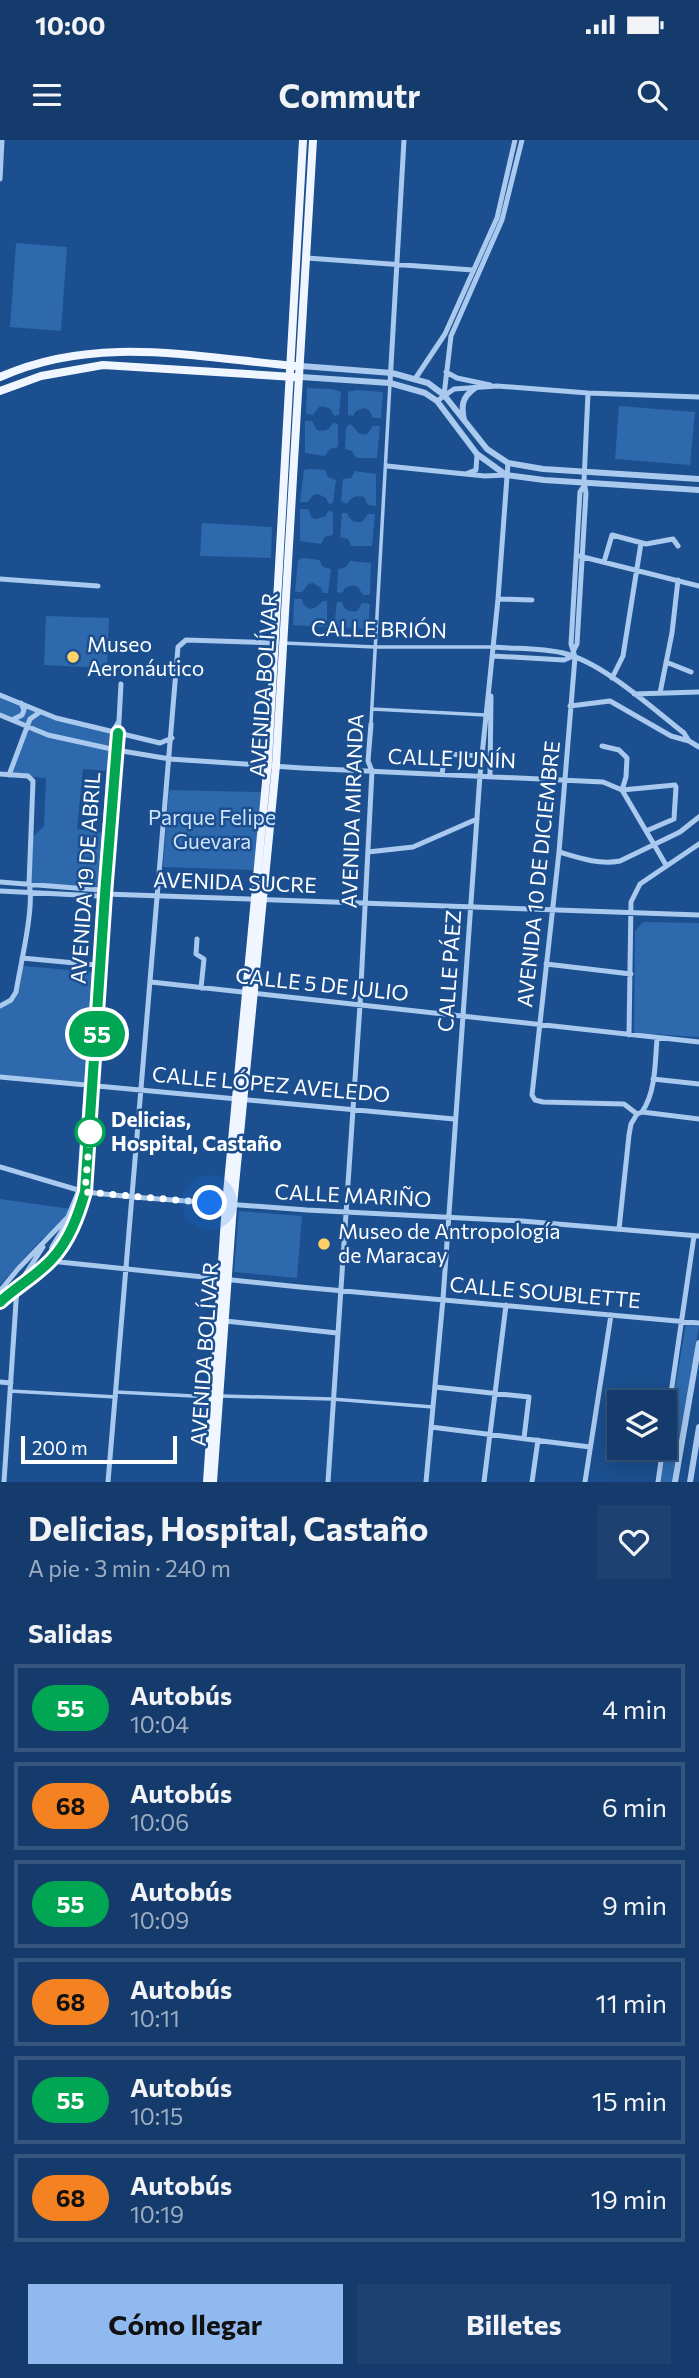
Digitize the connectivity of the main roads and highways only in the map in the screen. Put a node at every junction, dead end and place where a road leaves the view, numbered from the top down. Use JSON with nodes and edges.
{"nodes":[{"id":1,"x":303,"y":140,"type":"edge"},
{"id":2,"x":313,"y":140,"type":"edge"},
{"id":3,"x":289,"y":365,"type":"junction"},
{"id":4,"x":301,"y":366,"type":"junction"},
{"id":5,"x":289,"y":376,"type":"junction"},
{"id":6,"x":0,"y":377,"type":"edge"},
{"id":7,"x":300,"y":377,"type":"junction"},
{"id":8,"x":0,"y":391,"type":"edge"},
{"id":9,"x":280,"y":643,"type":"junction"},
{"id":10,"x":272,"y":765,"type":"junction"},
{"id":11,"x":250,"y":994,"type":"junction"},
{"id":12,"x":224,"y":1279,"type":"junction"},
{"id":13,"x":216,"y":1396,"type":"junction"},
{"id":14,"x":207,"y":1482,"type":"edge"},
{"id":15,"x":213,"y":1482,"type":"edge"}],
"edges":[{"from":1,"to":3,"type":"main road","name":"AVENIDA BOLÍVAR"},
{"from":2,"to":4,"type":"main road","name":"AVENIDA BOLÍVAR"},
{"from":3,"to":4,"type":"main road"},
{"from":3,"to":5,"type":"main road","name":"AVENIDA BOLÍVAR"},
{"from":3,"to":6,"type":"main road"},
{"from":4,"to":7,"type":"main road","name":"AVENIDA BOLÍVAR"},
{"from":5,"to":7,"type":"main road"},
{"from":5,"to":8,"type":"main road"},
{"from":5,"to":9,"type":"main road","name":"AVENIDA BOLÍVAR"},
{"from":7,"to":9,"type":"main road","name":"AVENIDA BOLÍVAR"},
{"from":9,"to":10,"type":"main road","name":"AVENIDA BOLÍVAR"},
{"from":10,"to":11,"type":"main road","name":"AVENIDA BOLÍVAR"},
{"from":10,"to":11,"type":"main road","name":"AVENIDA BOLÍVAR"},
{"from":11,"to":12,"type":"main road","name":"AVENIDA BOLÍVAR"},
{"from":12,"to":13,"type":"main road","name":"AVENIDA BOLÍVAR"},
{"from":12,"to":13,"type":"main road","name":"AVENIDA BOLÍVAR"},
{"from":13,"to":14,"type":"main road","name":"AVENIDA BOLÍVAR"},
{"from":13,"to":15,"type":"main road","name":"AVENIDA BOLÍVAR"}]}
